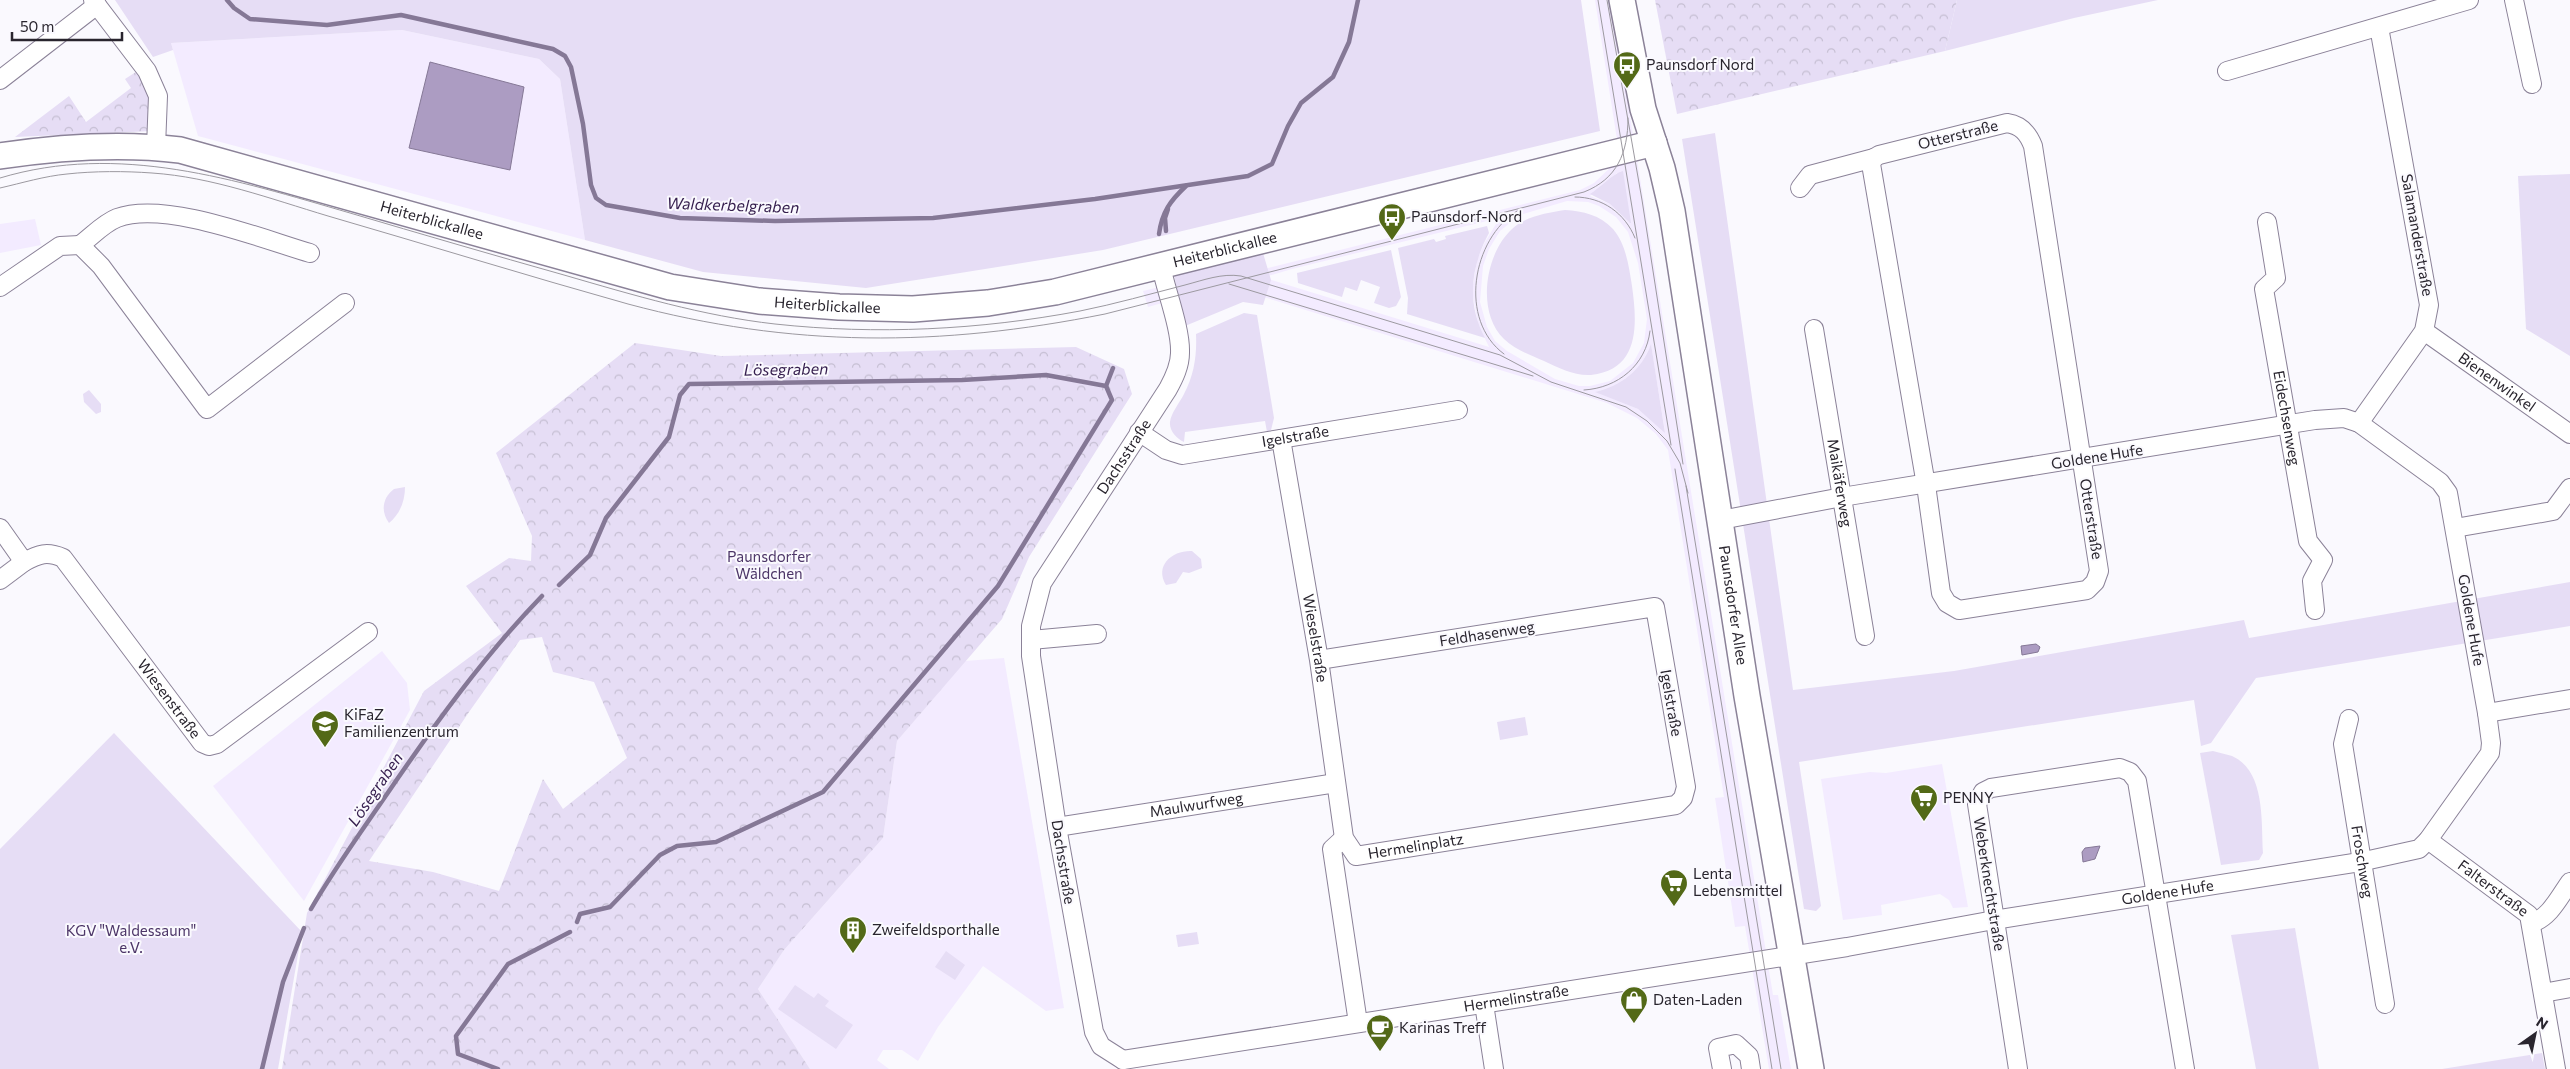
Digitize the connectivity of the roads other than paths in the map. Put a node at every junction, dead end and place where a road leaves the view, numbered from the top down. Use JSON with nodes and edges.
{"nodes":[{"id":1,"x":1622,"y":0,"type":"edge"},
{"id":2,"x":2469,"y":0,"type":"edge"},
{"id":3,"x":2514,"y":0,"type":"edge"},
{"id":4,"x":95,"y":2,"type":"edge"},
{"id":5,"x":2379,"y":27,"type":"junction"},
{"id":6,"x":2227,"y":71,"type":"dead end"},
{"id":7,"x":0,"y":80,"type":"edge"},
{"id":8,"x":2532,"y":84,"type":"dead end"},
{"id":9,"x":1654,"y":143,"type":"junction"},
{"id":10,"x":156,"y":147,"type":"junction"},
{"id":11,"x":0,"y":156,"type":"edge"},
{"id":12,"x":1874,"y":158,"type":"junction"},
{"id":13,"x":1800,"y":188,"type":"dead end"},
{"id":14,"x":2268,"y":222,"type":"dead end"},
{"id":15,"x":80,"y":245,"type":"junction"},
{"id":16,"x":310,"y":253,"type":"dead end"},
{"id":17,"x":1161,"y":266,"type":"junction"},
{"id":18,"x":0,"y":287,"type":"edge"},
{"id":19,"x":345,"y":303,"type":"dead end"},
{"id":20,"x":1814,"y":330,"type":"dead end"},
{"id":21,"x":2424,"y":330,"type":"junction"},
{"id":22,"x":1458,"y":410,"type":"dead end"},
{"id":23,"x":2359,"y":422,"type":"junction"},
{"id":24,"x":2287,"y":425,"type":"junction"},
{"id":25,"x":1139,"y":432,"type":"junction"},
{"id":26,"x":2570,"y":434,"type":"edge"},
{"id":27,"x":1281,"y":439,"type":"junction"},
{"id":28,"x":2081,"y":459,"type":"junction"},
{"id":29,"x":1926,"y":485,"type":"junction"},
{"id":30,"x":2570,"y":488,"type":"edge"},
{"id":31,"x":1842,"y":498,"type":"junction"},
{"id":32,"x":1720,"y":520,"type":"junction"},
{"id":33,"x":0,"y":528,"type":"edge"},
{"id":34,"x":2456,"y":528,"type":"junction"},
{"id":35,"x":24,"y":562,"type":"junction"},
{"id":36,"x":0,"y":580,"type":"edge"},
{"id":37,"x":1654,"y":607,"type":"joint"},
{"id":38,"x":2315,"y":610,"type":"dead end"},
{"id":39,"x":368,"y":632,"type":"dead end"},
{"id":40,"x":1097,"y":634,"type":"dead end"},
{"id":41,"x":1865,"y":636,"type":"dead end"},
{"id":42,"x":1031,"y":640,"type":"junction"},
{"id":43,"x":1319,"y":660,"type":"junction"},
{"id":44,"x":2570,"y":699,"type":"edge"},
{"id":45,"x":2487,"y":713,"type":"junction"},
{"id":46,"x":2349,"y":719,"type":"dead end"},
{"id":47,"x":1336,"y":783,"type":"junction"},
{"id":48,"x":1683,"y":798,"type":"joint"},
{"id":49,"x":1057,"y":827,"type":"junction"},
{"id":50,"x":1344,"y":838,"type":"junction"},
{"id":51,"x":2428,"y":840,"type":"junction"},
{"id":52,"x":2360,"y":862,"type":"junction"},
{"id":53,"x":2570,"y":882,"type":"edge"},
{"id":54,"x":2155,"y":894,"type":"junction"},
{"id":55,"x":1994,"y":920,"type":"junction"},
{"id":56,"x":2531,"y":923,"type":"junction"},
{"id":57,"x":1791,"y":955,"type":"junction"},
{"id":58,"x":2570,"y":988,"type":"edge"},
{"id":59,"x":2543,"y":993,"type":"junction"},
{"id":60,"x":1484,"y":1004,"type":"junction"},
{"id":61,"x":2385,"y":1004,"type":"dead end"},
{"id":62,"x":1358,"y":1023,"type":"junction"},
{"id":63,"x":1750,"y":1063,"type":"edge"},
{"id":64,"x":1121,"y":1064,"type":"edge"},
{"id":65,"x":1494,"y":1069,"type":"edge"},
{"id":66,"x":1722,"y":1069,"type":"edge"},
{"id":67,"x":1811,"y":1069,"type":"edge"},
{"id":68,"x":2018,"y":1069,"type":"edge"},
{"id":69,"x":2185,"y":1069,"type":"edge"},
{"id":70,"x":2556,"y":1069,"type":"edge"}],
"edges":[{"from":1,"to":9,"type":"main road","name":"Paunsdorfer Allee"},
{"from":2,"to":5,"type":"street"},
{"from":3,"to":8,"type":"street"},
{"from":4,"to":7,"type":"street"},
{"from":4,"to":10,"type":"street"},
{"from":5,"to":6,"type":"street"},
{"from":5,"to":21,"type":"street","name":"Salamanderstraße"},
{"from":9,"to":17,"type":"main road","name":"Heiterblickallee"},
{"from":9,"to":32,"type":"main road","name":"Paunsdorfer Allee"},
{"from":10,"to":11,"type":"main road","name":"Heiterblickallee"},
{"from":10,"to":17,"type":"main road","name":"Heiterblickallee"},
{"from":12,"to":13,"type":"street","name":"Otterstraße"},
{"from":12,"to":28,"type":"street","name":"Otterstraße"},
{"from":12,"to":29,"type":"street","name":"Otterstraße"},
{"from":14,"to":24,"type":"street","name":"Eidechsenweg"},
{"from":15,"to":16,"type":"street"},
{"from":15,"to":18,"type":"street"},
{"from":15,"to":19,"type":"street"},
{"from":17,"to":25,"type":"street","name":"Dachsstraße"},
{"from":20,"to":31,"type":"street","name":"Maikäferweg"},
{"from":21,"to":23,"type":"street","name":"Salamanderstraße"},
{"from":21,"to":26,"type":"street","name":"Bienenwinkel"},
{"from":22,"to":27,"type":"street","name":"Igelstraße"},
{"from":23,"to":24,"type":"street","name":"Goldene Hufe"},
{"from":23,"to":34,"type":"street","name":"Goldene Hufe"},
{"from":24,"to":28,"type":"street","name":"Goldene Hufe"},
{"from":24,"to":38,"type":"street","name":"Eidechsenweg"},
{"from":25,"to":27,"type":"street","name":"Igelstraße"},
{"from":25,"to":42,"type":"street","name":"Dachsstraße"},
{"from":27,"to":43,"type":"street","name":"Wieselstraße"},
{"from":28,"to":29,"type":"street","name":"Goldene Hufe"},
{"from":28,"to":29,"type":"street","name":"Otterstraße"},
{"from":29,"to":31,"type":"street","name":"Goldene Hufe"},
{"from":30,"to":34,"type":"street"},
{"from":31,"to":32,"type":"street","name":"Goldene Hufe"},
{"from":31,"to":41,"type":"street","name":"Maikäferweg"},
{"from":32,"to":57,"type":"main road","name":"Paunsdorfer Allee"},
{"from":33,"to":35,"type":"street"},
{"from":34,"to":45,"type":"street","name":"Goldene Hufe"},
{"from":35,"to":36,"type":"street"},
{"from":35,"to":39,"type":"street","name":"Wiesenstraße"},
{"from":37,"to":43,"type":"street","name":"Feldhasenweg"},
{"from":37,"to":48,"type":"street","name":"Igelstraße"},
{"from":40,"to":42,"type":"street"},
{"from":42,"to":49,"type":"street","name":"Dachsstraße"},
{"from":43,"to":47,"type":"street","name":"Wieselstraße"},
{"from":44,"to":45,"type":"street"},
{"from":45,"to":51,"type":"street","name":"Goldene Hufe"},
{"from":46,"to":52,"type":"street","name":"Froschweg"},
{"from":47,"to":49,"type":"street","name":"Maulwurfweg"},
{"from":47,"to":50,"type":"street","name":"Wieselstraße"},
{"from":48,"to":50,"type":"street","name":"Hermelinplatz"},
{"from":49,"to":64,"type":"street","name":"Dachsstraße"},
{"from":50,"to":62,"type":"street"},
{"from":51,"to":52,"type":"street","name":"Goldene Hufe"},
{"from":51,"to":56,"type":"street","name":"Falterstraße"},
{"from":52,"to":54,"type":"street","name":"Goldene Hufe"},
{"from":52,"to":61,"type":"street","name":"Froschweg"},
{"from":53,"to":56,"type":"street"},
{"from":54,"to":55,"type":"street","name":"Goldene Hufe"},
{"from":54,"to":55,"type":"street","name":"Weberknechtstraße"},
{"from":54,"to":69,"type":"street","name":"Weberknechtstraße"},
{"from":55,"to":57,"type":"street","name":"Goldene Hufe"},
{"from":55,"to":68,"type":"street","name":"Weberknechtstraße"},
{"from":56,"to":59,"type":"street","name":"Falterstraße"},
{"from":57,"to":60,"type":"street","name":"Hermelinstraße"},
{"from":57,"to":67,"type":"main road","name":"Paunsdorfer Allee"},
{"from":58,"to":59,"type":"street"},
{"from":59,"to":70,"type":"street","name":"Falterstraße"},
{"from":60,"to":62,"type":"street","name":"Hermelinstraße"},
{"from":60,"to":65,"type":"street"},
{"from":62,"to":64,"type":"street","name":"Hermelinstraße"},
{"from":63,"to":66,"type":"street"}]}
